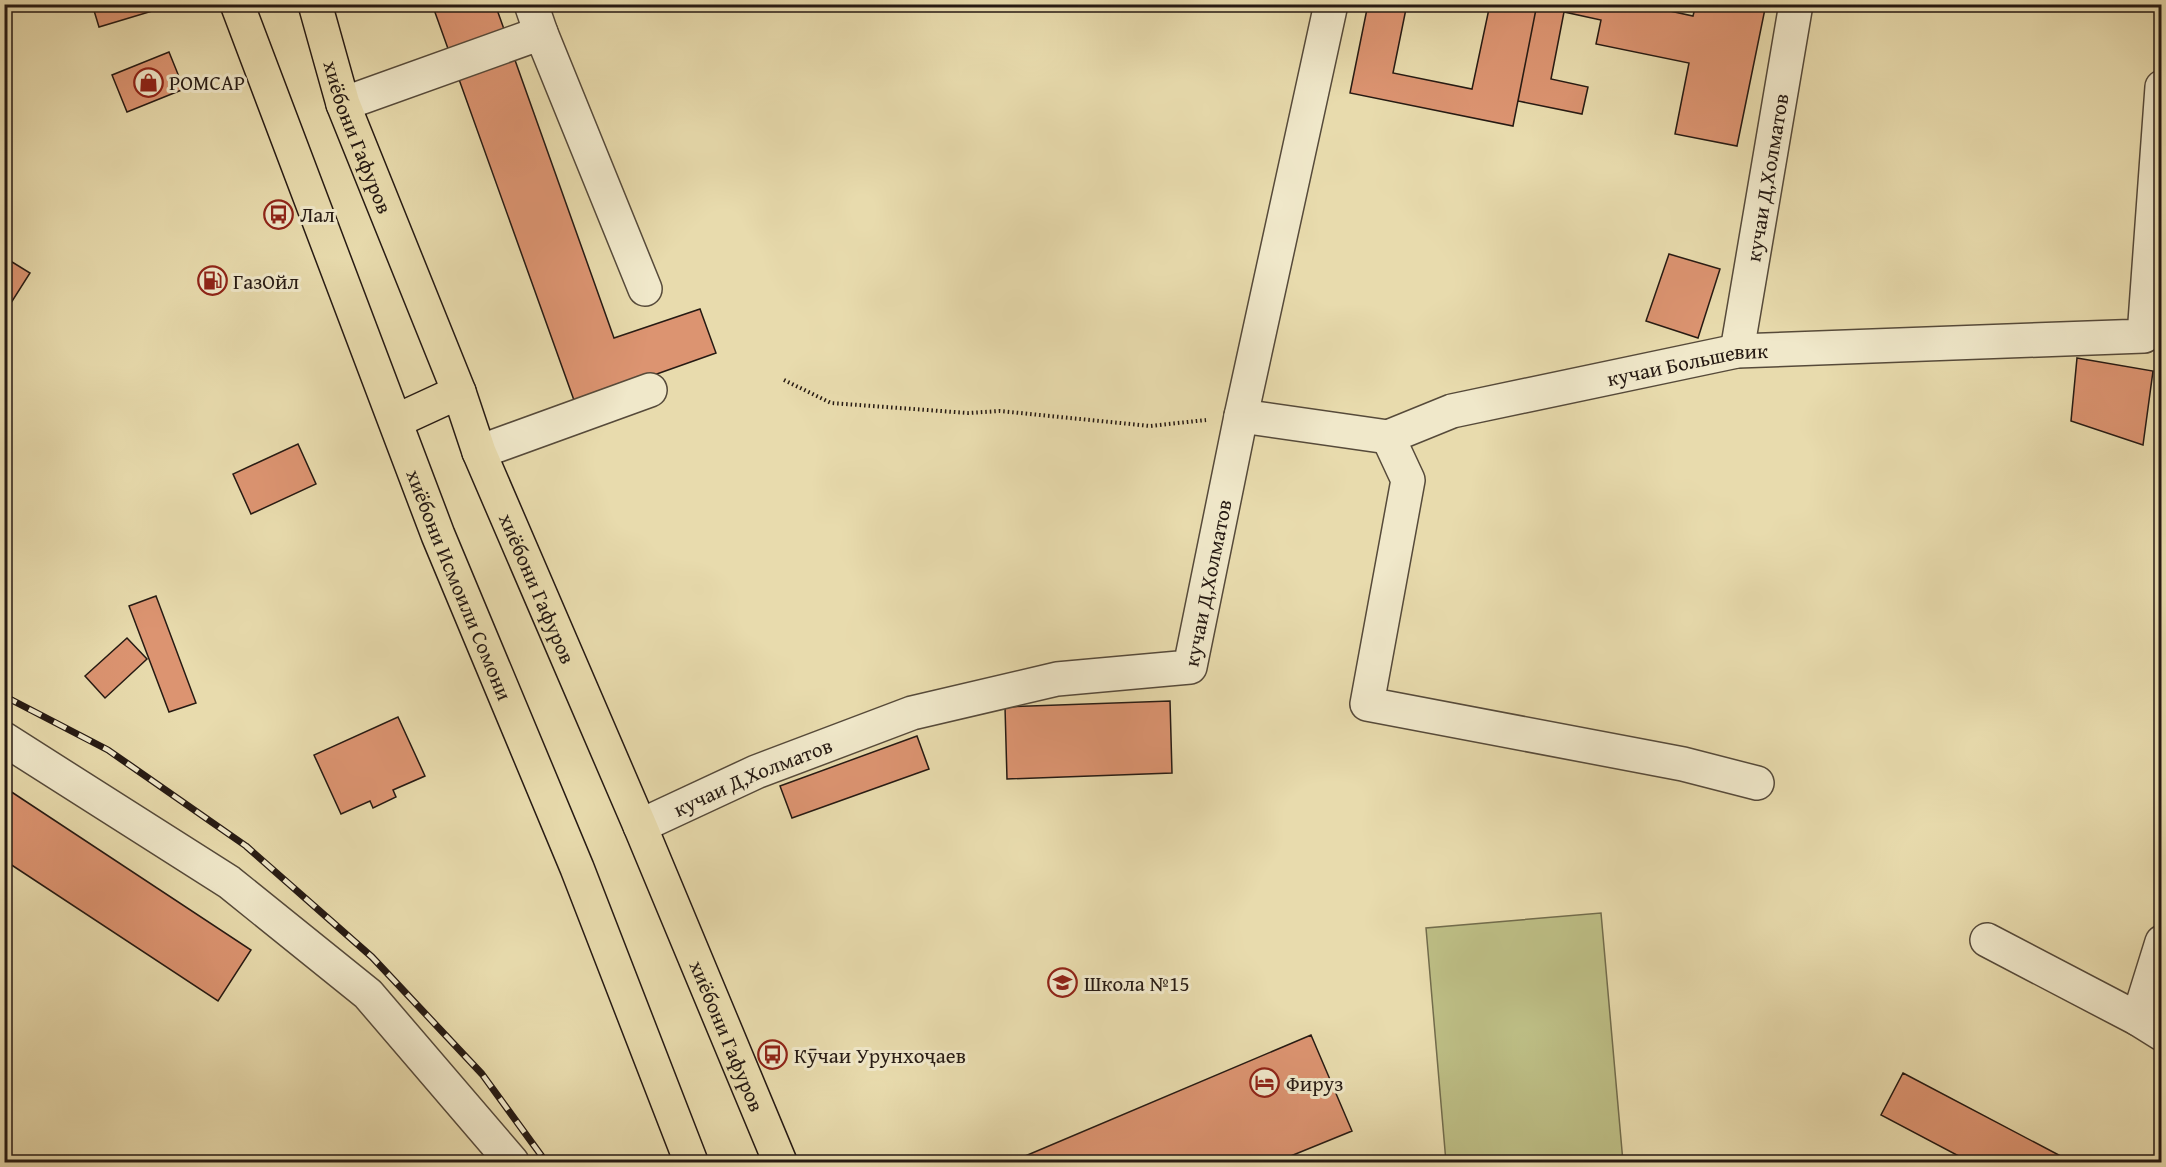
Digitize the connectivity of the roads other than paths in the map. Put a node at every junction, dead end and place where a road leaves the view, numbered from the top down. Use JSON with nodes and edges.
{"nodes":[{"id":1,"x":237,"y":4,"type":"edge"},
{"id":2,"x":315,"y":4,"type":"edge"},
{"id":3,"x":1331,"y":4,"type":"edge"},
{"id":4,"x":1796,"y":4,"type":"edge"},
{"id":5,"x":536,"y":19,"type":"edge"},
{"id":6,"x":2162,"y":87,"type":"edge"},
{"id":7,"x":343,"y":104,"type":"junction"},
{"id":8,"x":645,"y":289,"type":"dead end"},
{"id":9,"x":1737,"y":351,"type":"junction"},
{"id":10,"x":650,"y":390,"type":"dead end"},
{"id":11,"x":459,"y":392,"type":"junction"},
{"id":12,"x":1240,"y":416,"type":"junction"},
{"id":13,"x":396,"y":421,"type":"junction"},
{"id":14,"x":1388,"y":437,"type":"junction"},
{"id":15,"x":479,"y":452,"type":"junction"},
{"id":16,"x":4,"y":739,"type":"edge"},
{"id":17,"x":1756,"y":783,"type":"dead end"},
{"id":18,"x":640,"y":826,"type":"junction"},
{"id":19,"x":1987,"y":940,"type":"dead end"},
{"id":20,"x":2162,"y":942,"type":"edge"},
{"id":21,"x":2150,"y":1027,"type":"edge"},
{"id":22,"x":512,"y":1162,"type":"edge"},
{"id":23,"x":691,"y":1162,"type":"edge"},
{"id":24,"x":780,"y":1162,"type":"edge"}],
"edges":[{"from":1,"to":13,"type":"highway","name":"хиёбони Исмоили Сомони"},
{"from":2,"to":7,"type":"highway","name":"хиёбони Гафуров"},
{"from":3,"to":12,"type":"street","name":"кучаи Д,Холматов"},
{"from":4,"to":9,"type":"street","name":"кучаи Д,Холматов"},
{"from":5,"to":7,"type":"street"},
{"from":5,"to":8,"type":"street"},
{"from":6,"to":9,"type":"street","name":"кучаи Большевик"},
{"from":7,"to":11,"type":"highway","name":"хиёбони Гафуров"},
{"from":9,"to":14,"type":"street","name":"кучаи Большевик"},
{"from":10,"to":15,"type":"street"},
{"from":11,"to":13,"type":"highway"},
{"from":11,"to":15,"type":"highway","name":"хиёбони Гафуров"},
{"from":12,"to":14,"type":"street"},
{"from":12,"to":18,"type":"street","name":"кучаи Д,Холматов"},
{"from":13,"to":23,"type":"highway","name":"хиёбони Исмоили Сомони"},
{"from":14,"to":17,"type":"street"},
{"from":15,"to":18,"type":"highway","name":"хиёбони Гафуров"},
{"from":16,"to":22,"type":"street"},
{"from":18,"to":24,"type":"highway","name":"хиёбони Гафуров"},
{"from":19,"to":21,"type":"street"},
{"from":20,"to":21,"type":"street"}]}
